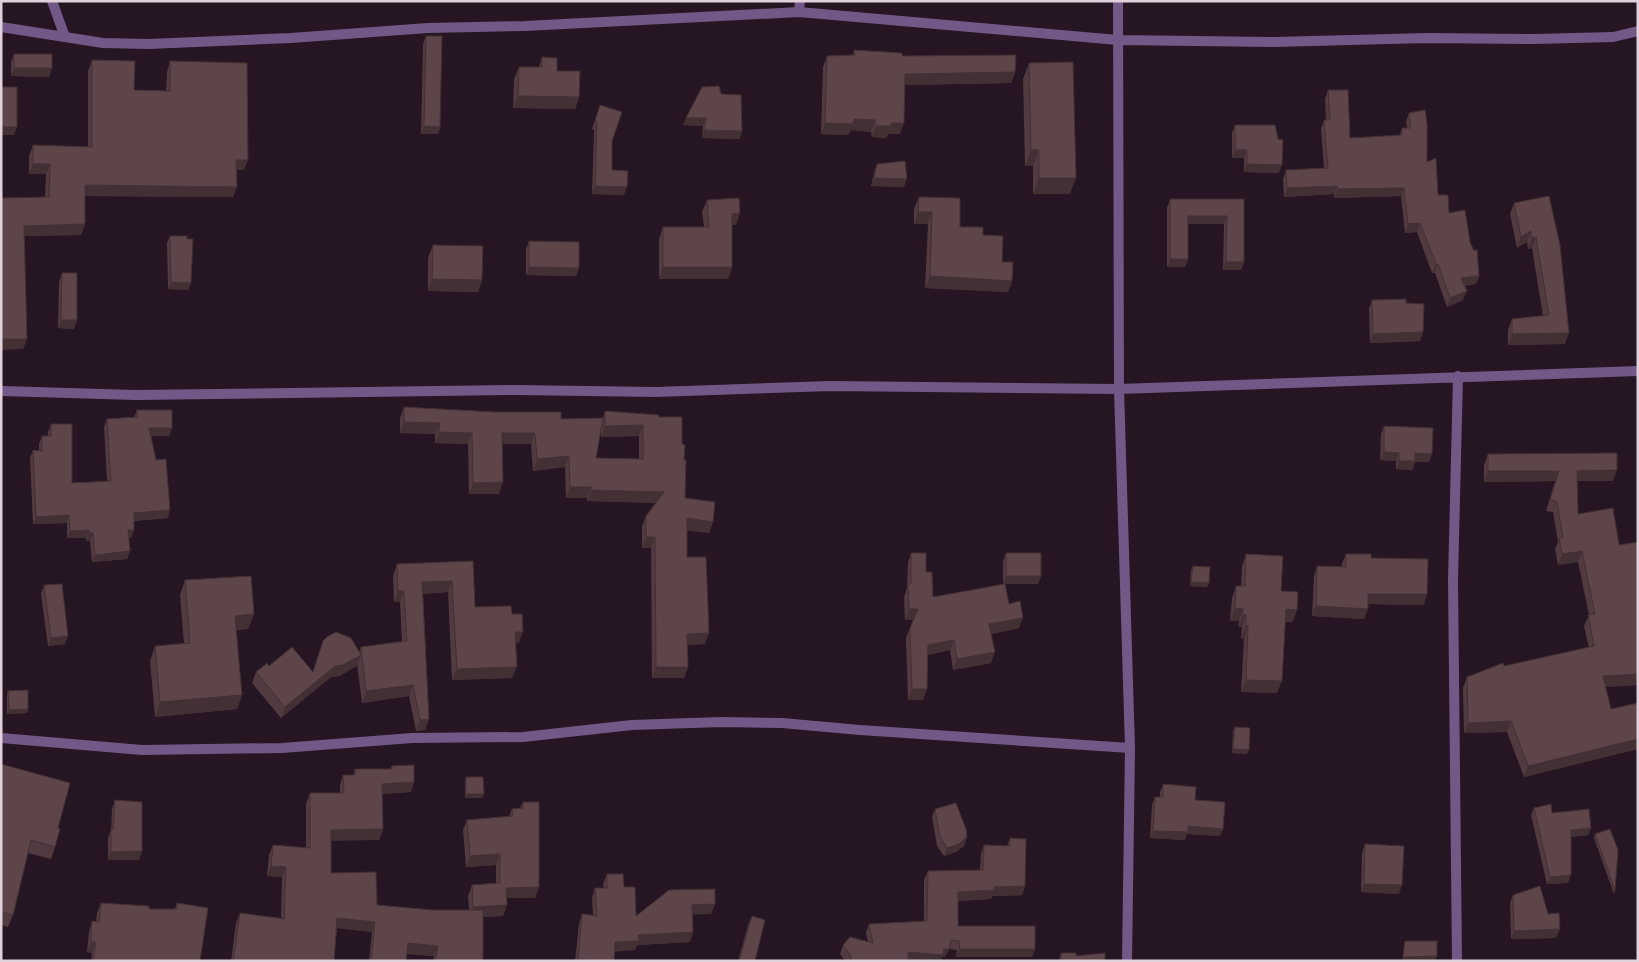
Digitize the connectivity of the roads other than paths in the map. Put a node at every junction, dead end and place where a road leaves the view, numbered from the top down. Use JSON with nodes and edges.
{"nodes":[{"id":1,"x":52,"y":1,"type":"edge"},
{"id":2,"x":1118,"y":1,"type":"edge"},
{"id":3,"x":800,"y":7,"type":"edge"},
{"id":4,"x":1,"y":27,"type":"edge"},
{"id":5,"x":1638,"y":31,"type":"edge"},
{"id":6,"x":66,"y":37,"type":"junction"},
{"id":7,"x":1118,"y":40,"type":"junction"},
{"id":8,"x":1638,"y":370,"type":"edge"},
{"id":9,"x":1458,"y":376,"type":"junction"},
{"id":10,"x":1119,"y":389,"type":"junction"},
{"id":11,"x":1,"y":391,"type":"edge"},
{"id":12,"x":1,"y":738,"type":"edge"},
{"id":13,"x":1130,"y":748,"type":"junction"},
{"id":14,"x":1127,"y":961,"type":"edge"},
{"id":15,"x":1457,"y":961,"type":"edge"}],
"edges":[{"from":1,"to":6,"type":"street"},
{"from":2,"to":7,"type":"street"},
{"from":3,"to":6,"type":"street"},
{"from":3,"to":7,"type":"street"},
{"from":4,"to":6,"type":"street"},
{"from":5,"to":7,"type":"street"},
{"from":7,"to":10,"type":"street"},
{"from":8,"to":9,"type":"street"},
{"from":9,"to":10,"type":"street"},
{"from":9,"to":15,"type":"street"},
{"from":10,"to":11,"type":"street"},
{"from":10,"to":13,"type":"street"},
{"from":12,"to":13,"type":"street"},
{"from":13,"to":14,"type":"street"}]}
